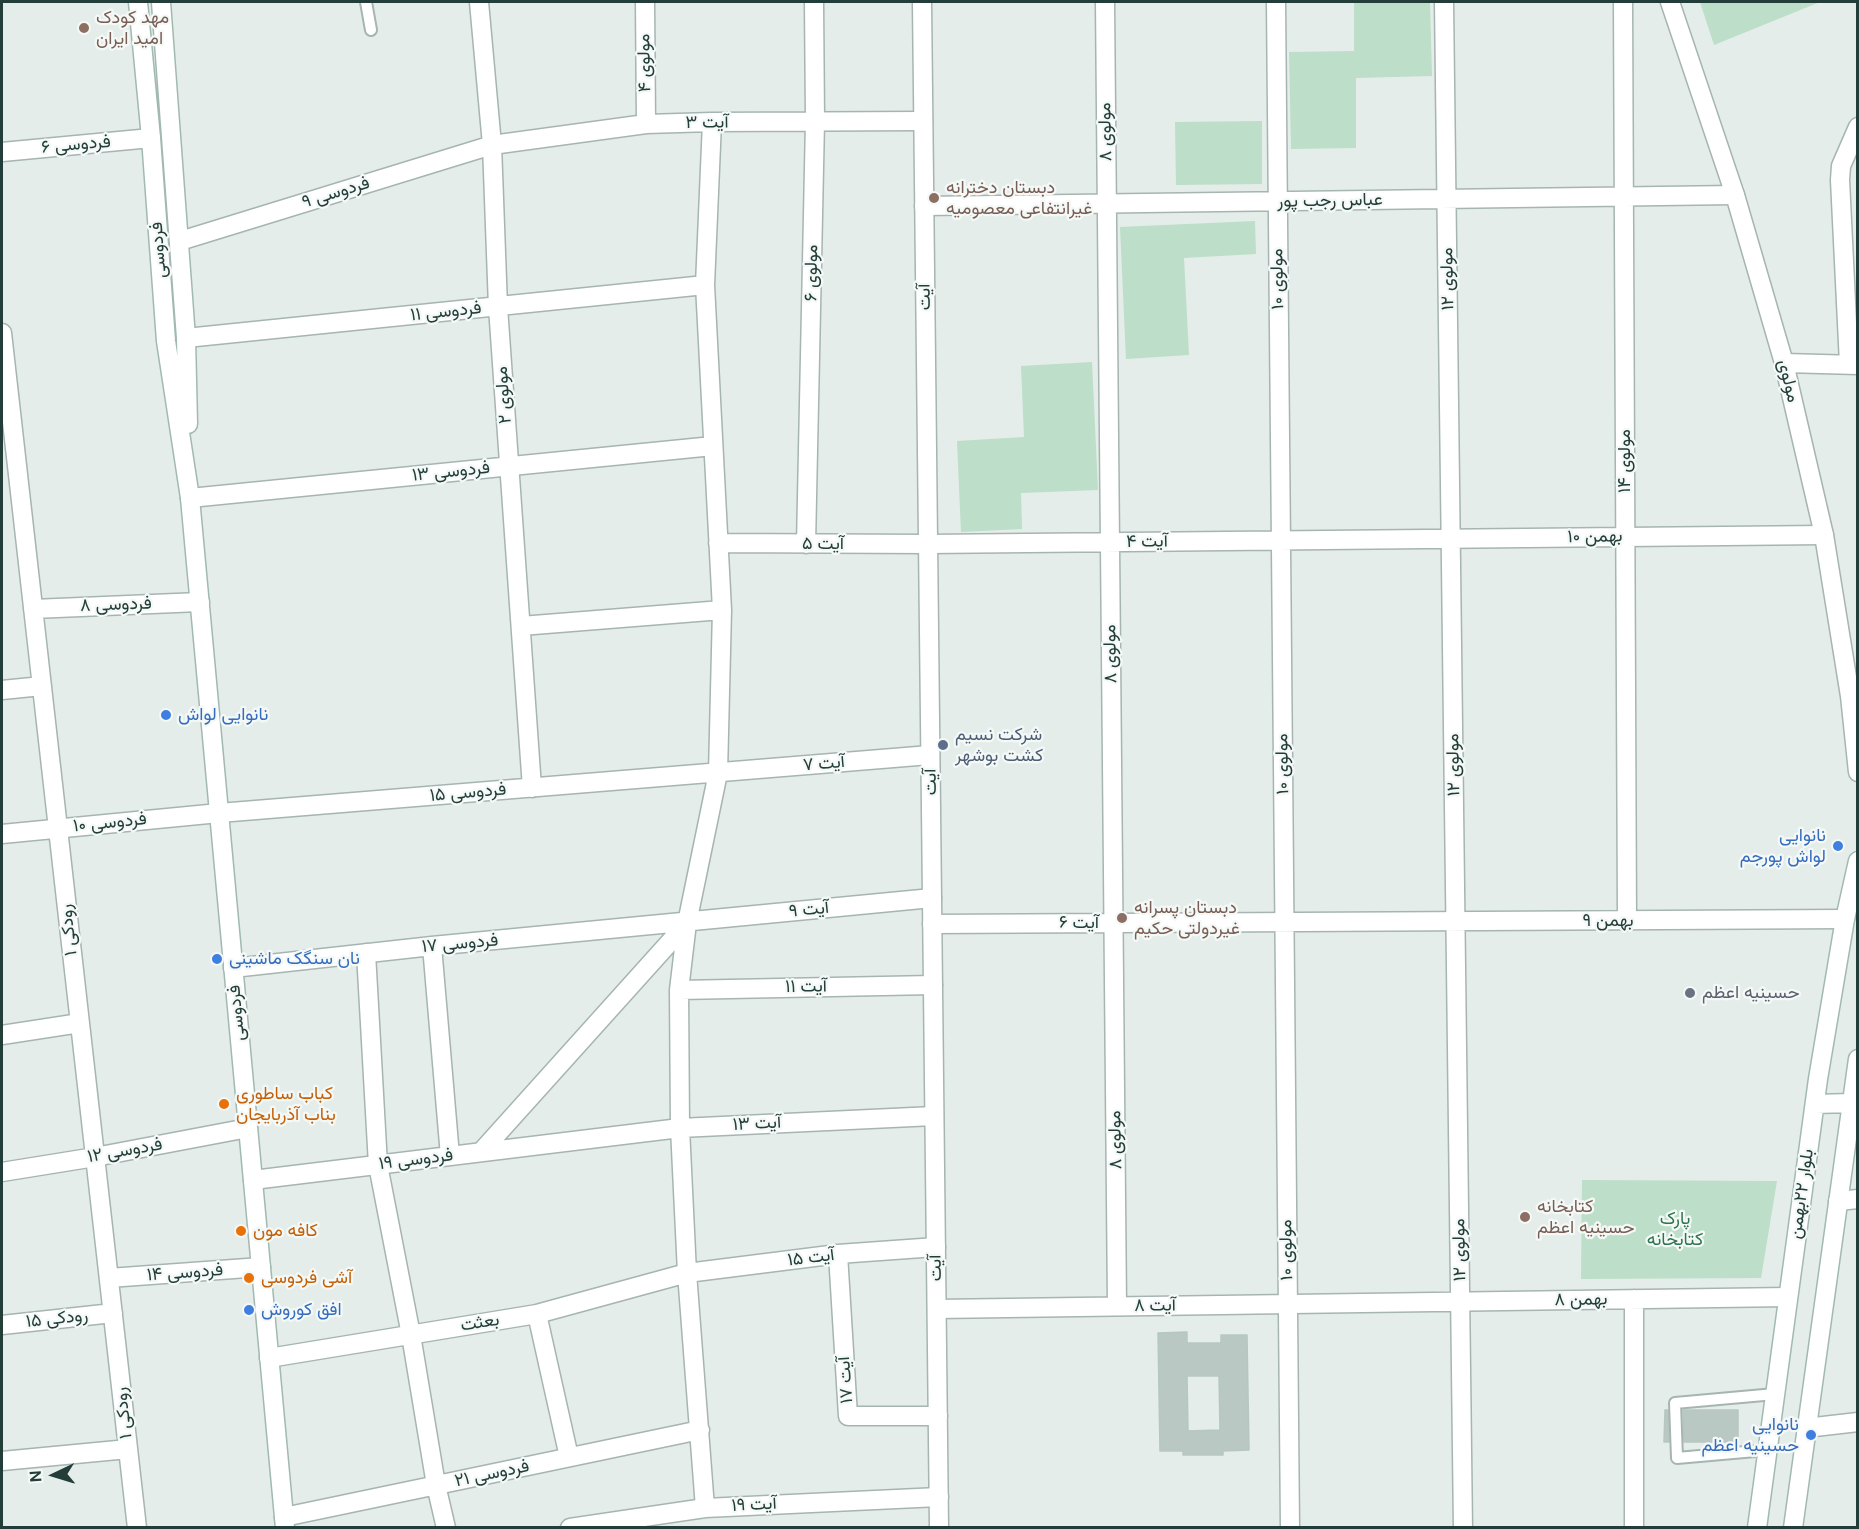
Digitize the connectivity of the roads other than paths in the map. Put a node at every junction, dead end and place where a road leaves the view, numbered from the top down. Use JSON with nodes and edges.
{"nodes":[{"id":1,"x":138,"y":2,"type":"edge"},
{"id":2,"x":161,"y":2,"type":"edge"},
{"id":3,"x":366,"y":2,"type":"edge"},
{"id":4,"x":479,"y":2,"type":"edge"},
{"id":5,"x":645,"y":2,"type":"edge"},
{"id":6,"x":814,"y":2,"type":"edge"},
{"id":7,"x":922,"y":2,"type":"edge"},
{"id":8,"x":1105,"y":2,"type":"edge"},
{"id":9,"x":1276,"y":2,"type":"edge"},
{"id":10,"x":1444,"y":2,"type":"edge"},
{"id":11,"x":1623,"y":2,"type":"edge"},
{"id":12,"x":1670,"y":2,"type":"edge"},
{"id":13,"x":372,"y":30,"type":"dead end"},
{"id":14,"x":815,"y":121,"type":"junction"},
{"id":15,"x":923,"y":121,"type":"junction"},
{"id":16,"x":711,"y":122,"type":"junction"},
{"id":17,"x":646,"y":124,"type":"junction"},
{"id":18,"x":1857,"y":127,"type":"edge"},
{"id":19,"x":151,"y":138,"type":"junction"},
{"id":20,"x":492,"y":145,"type":"junction"},
{"id":21,"x":2,"y":152,"type":"edge"},
{"id":22,"x":1735,"y":195,"type":"junction"},
{"id":23,"x":1624,"y":197,"type":"junction"},
{"id":24,"x":1447,"y":199,"type":"junction"},
{"id":25,"x":1277,"y":201,"type":"junction"},
{"id":26,"x":1107,"y":204,"type":"junction"},
{"id":27,"x":924,"y":207,"type":"junction"},
{"id":28,"x":180,"y":241,"type":"junction"},
{"id":29,"x":705,"y":285,"type":"junction"},
{"id":30,"x":498,"y":307,"type":"junction"},
{"id":31,"x":2,"y":333,"type":"edge"},
{"id":32,"x":186,"y":338,"type":"junction"},
{"id":33,"x":1784,"y":363,"type":"junction"},
{"id":34,"x":1853,"y":365,"type":"edge"},
{"id":35,"x":713,"y":446,"type":"junction"},
{"id":36,"x":510,"y":466,"type":"junction"},
{"id":37,"x":190,"y":498,"type":"junction"},
{"id":38,"x":1824,"y":535,"type":"junction"},
{"id":39,"x":1625,"y":537,"type":"junction"},
{"id":40,"x":1451,"y":539,"type":"junction"},
{"id":41,"x":1366,"y":540,"type":"joint"},
{"id":42,"x":1281,"y":541,"type":"junction"},
{"id":43,"x":1110,"y":542,"type":"junction"},
{"id":44,"x":718,"y":543,"type":"junction"},
{"id":45,"x":806,"y":544,"type":"junction"},
{"id":46,"x":928,"y":544,"type":"junction"},
{"id":47,"x":200,"y":602,"type":"junction"},
{"id":48,"x":33,"y":609,"type":"junction"},
{"id":49,"x":722,"y":610,"type":"junction"},
{"id":50,"x":521,"y":626,"type":"junction"},
{"id":51,"x":42,"y":686,"type":"junction"},
{"id":52,"x":2,"y":690,"type":"edge"},
{"id":53,"x":930,"y":755,"type":"junction"},
{"id":54,"x":1857,"y":772,"type":"edge"},
{"id":55,"x":718,"y":773,"type":"junction"},
{"id":56,"x":532,"y":788,"type":"junction"},
{"id":57,"x":219,"y":813,"type":"junction"},
{"id":58,"x":58,"y":829,"type":"junction"},
{"id":59,"x":2,"y":834,"type":"edge"},
{"id":60,"x":1857,"y":861,"type":"edge"},
{"id":61,"x":932,"y":898,"type":"junction"},
{"id":62,"x":1845,"y":919,"type":"junction"},
{"id":63,"x":1456,"y":921,"type":"junction"},
{"id":64,"x":1627,"y":921,"type":"junction"},
{"id":65,"x":1284,"y":922,"type":"junction"},
{"id":66,"x":1370,"y":922,"type":"joint"},
{"id":67,"x":687,"y":923,"type":"junction"},
{"id":68,"x":1114,"y":923,"type":"junction"},
{"id":69,"x":932,"y":924,"type":"junction"},
{"id":70,"x":432,"y":946,"type":"junction"},
{"id":71,"x":366,"y":953,"type":"junction"},
{"id":72,"x":233,"y":968,"type":"junction"},
{"id":73,"x":933,"y":985,"type":"junction"},
{"id":74,"x":679,"y":990,"type":"junction"},
{"id":75,"x":80,"y":1023,"type":"junction"},
{"id":76,"x":2,"y":1035,"type":"edge"},
{"id":77,"x":1857,"y":1059,"type":"edge"},
{"id":78,"x":1851,"y":1103,"type":"junction"},
{"id":79,"x":1815,"y":1104,"type":"junction"},
{"id":80,"x":934,"y":1116,"type":"junction"},
{"id":81,"x":248,"y":1128,"type":"junction"},
{"id":82,"x":680,"y":1128,"type":"junction"},
{"id":83,"x":580,"y":1140,"type":"joint"},
{"id":84,"x":481,"y":1152,"type":"junction"},
{"id":85,"x":450,"y":1156,"type":"junction"},
{"id":86,"x":95,"y":1157,"type":"junction"},
{"id":87,"x":378,"y":1165,"type":"junction"},
{"id":88,"x":2,"y":1172,"type":"edge"},
{"id":89,"x":253,"y":1180,"type":"junction"},
{"id":90,"x":1857,"y":1199,"type":"edge"},
{"id":91,"x":1838,"y":1201,"type":"junction"},
{"id":92,"x":936,"y":1247,"type":"junction"},
{"id":93,"x":837,"y":1254,"type":"junction"},
{"id":94,"x":261,"y":1267,"type":"junction"},
{"id":95,"x":687,"y":1273,"type":"junction"},
{"id":96,"x":109,"y":1278,"type":"junction"},
{"id":97,"x":1788,"y":1297,"type":"junction"},
{"id":98,"x":1634,"y":1299,"type":"junction"},
{"id":99,"x":1460,"y":1302,"type":"junction"},
{"id":100,"x":1374,"y":1303,"type":"joint"},
{"id":101,"x":1288,"y":1304,"type":"junction"},
{"id":102,"x":1118,"y":1306,"type":"junction"},
{"id":103,"x":936,"y":1309,"type":"junction"},
{"id":104,"x":112,"y":1313,"type":"junction"},
{"id":105,"x":537,"y":1314,"type":"junction"},
{"id":106,"x":2,"y":1325,"type":"edge"},
{"id":107,"x":411,"y":1335,"type":"junction"},
{"id":108,"x":269,"y":1358,"type":"junction"},
{"id":109,"x":1775,"y":1394,"type":"junction"},
{"id":110,"x":938,"y":1416,"type":"junction"},
{"id":111,"x":1857,"y":1422,"type":"edge"},
{"id":112,"x":1806,"y":1428,"type":"junction"},
{"id":113,"x":700,"y":1430,"type":"junction"},
{"id":114,"x":128,"y":1449,"type":"junction"},
{"id":115,"x":1767,"y":1450,"type":"junction"},
{"id":116,"x":569,"y":1457,"type":"junction"},
{"id":117,"x":2,"y":1461,"type":"edge"},
{"id":118,"x":436,"y":1485,"type":"junction"},
{"id":119,"x":939,"y":1497,"type":"junction"},
{"id":120,"x":705,"y":1508,"type":"junction"},
{"id":121,"x":284,"y":1522,"type":"edge"},
{"id":122,"x":137,"y":1527,"type":"edge"},
{"id":123,"x":446,"y":1527,"type":"edge"},
{"id":124,"x":570,"y":1527,"type":"edge"},
{"id":125,"x":939,"y":1527,"type":"edge"},
{"id":126,"x":1290,"y":1527,"type":"edge"},
{"id":127,"x":1463,"y":1527,"type":"edge"},
{"id":128,"x":1634,"y":1527,"type":"edge"},
{"id":129,"x":1757,"y":1527,"type":"edge"},
{"id":130,"x":1793,"y":1527,"type":"edge"}],
"edges":[{"from":1,"to":19,"type":"street","name":"فردوسی"},
{"from":2,"to":28,"type":"street","name":"فردوسی"},
{"from":3,"to":13,"type":"lane"},
{"from":4,"to":20,"type":"street","name":"مولوی ۲"},
{"from":5,"to":17,"type":"street","name":"مولوی ۴"},
{"from":6,"to":14,"type":"street","name":"مولوی ۶"},
{"from":7,"to":15,"type":"street","name":"آیت"},
{"from":8,"to":26,"type":"street","name":"مولوی ۸"},
{"from":9,"to":25,"type":"street","name":"مولوی ۱۰"},
{"from":10,"to":24,"type":"street","name":"مولوی ۱۲"},
{"from":11,"to":23,"type":"street","name":"مولوی ۱۴"},
{"from":12,"to":22,"type":"street","name":"مولوی"},
{"from":14,"to":15,"type":"street","name":"آیت ۳"},
{"from":14,"to":16,"type":"street","name":"آیت ۳"},
{"from":14,"to":45,"type":"street","name":"مولوی ۶"},
{"from":15,"to":27,"type":"street","name":"آیت"},
{"from":16,"to":17,"type":"street","name":"آیت ۳"},
{"from":16,"to":29,"type":"street"},
{"from":17,"to":20,"type":"street","name":"آیت ۳"},
{"from":18,"to":34,"type":"street"},
{"from":19,"to":21,"type":"street","name":"فردوسی ۶"},
{"from":19,"to":37,"type":"street","name":"فردوسی"},
{"from":20,"to":28,"type":"street","name":"فردوسی ۹"},
{"from":20,"to":30,"type":"street","name":"مولوی ۲"},
{"from":22,"to":23,"type":"street","name":"عباس رجب پور"},
{"from":22,"to":33,"type":"street","name":"مولوی"},
{"from":23,"to":24,"type":"street","name":"عباس رجب پور"},
{"from":23,"to":39,"type":"street","name":"مولوی ۱۴"},
{"from":24,"to":25,"type":"street","name":"عباس رجب پور"},
{"from":24,"to":40,"type":"street","name":"مولوی ۱۲"},
{"from":25,"to":26,"type":"street","name":"عباس رجب پور"},
{"from":25,"to":42,"type":"street","name":"مولوی ۱۰"},
{"from":26,"to":27,"type":"street","name":"عباس رجب پور"},
{"from":26,"to":43,"type":"street","name":"مولوی ۸"},
{"from":27,"to":46,"type":"street","name":"آیت"},
{"from":28,"to":32,"type":"street","name":"فردوسی"},
{"from":29,"to":30,"type":"street","name":"فردوسی ۱۱"},
{"from":29,"to":35,"type":"street"},
{"from":30,"to":32,"type":"street","name":"فردوسی ۱۱"},
{"from":30,"to":36,"type":"street","name":"مولوی ۲"},
{"from":31,"to":48,"type":"street","name":"رودکی ۱"},
{"from":32,"to":37,"type":"street","name":"فردوسی"},
{"from":33,"to":34,"type":"street"},
{"from":33,"to":38,"type":"street","name":"مولوی"},
{"from":35,"to":36,"type":"street","name":"فردوسی ۱۳"},
{"from":35,"to":44,"type":"street"},
{"from":36,"to":37,"type":"street","name":"فردوسی ۱۳"},
{"from":36,"to":50,"type":"street","name":"مولوی ۲"},
{"from":37,"to":47,"type":"street","name":"فردوسی"},
{"from":38,"to":39,"type":"street","name":"بهمن ۱۰"},
{"from":38,"to":54,"type":"street","name":"مولوی"},
{"from":39,"to":40,"type":"street","name":"بهمن ۱۰"},
{"from":39,"to":64,"type":"street","name":"مولوی ۱۴"},
{"from":40,"to":41,"type":"street","name":"بهمن ۱۰"},
{"from":40,"to":63,"type":"street","name":"مولوی ۱۲"},
{"from":41,"to":42,"type":"street","name":"آیت ۴"},
{"from":42,"to":43,"type":"street","name":"آیت ۴"},
{"from":42,"to":65,"type":"street","name":"مولوی ۱۰"},
{"from":43,"to":46,"type":"street","name":"آیت ۴"},
{"from":43,"to":68,"type":"street","name":"مولوی ۸"},
{"from":44,"to":45,"type":"street","name":"آیت ۵"},
{"from":44,"to":49,"type":"street"},
{"from":45,"to":46,"type":"street","name":"آیت ۵"},
{"from":46,"to":53,"type":"street","name":"آیت"},
{"from":47,"to":48,"type":"street","name":"فردوسی ۸"},
{"from":47,"to":57,"type":"street","name":"فردوسی"},
{"from":48,"to":51,"type":"street","name":"رودکی ۱"},
{"from":49,"to":50,"type":"street"},
{"from":49,"to":55,"type":"street"},
{"from":50,"to":56,"type":"street","name":"مولوی ۲"},
{"from":51,"to":52,"type":"street"},
{"from":51,"to":58,"type":"street","name":"رودکی ۱"},
{"from":53,"to":55,"type":"street","name":"آیت ۷"},
{"from":53,"to":61,"type":"street","name":"آیت"},
{"from":55,"to":56,"type":"street","name":"فردوسی ۱۵"},
{"from":55,"to":67,"type":"street"},
{"from":56,"to":57,"type":"street","name":"فردوسی ۱۵"},
{"from":57,"to":58,"type":"street","name":"فردوسی ۱۰"},
{"from":57,"to":72,"type":"street","name":"فردوسی"},
{"from":58,"to":59,"type":"street","name":"فردوسی ۱۰"},
{"from":58,"to":75,"type":"street","name":"رودکی ۱"},
{"from":60,"to":62,"type":"street","name":"بلوار ۲۲بهمن"},
{"from":61,"to":67,"type":"street","name":"آیت ۹"},
{"from":61,"to":69,"type":"street","name":"آیت"},
{"from":62,"to":64,"type":"street","name":"بهمن ۹"},
{"from":62,"to":79,"type":"street","name":"بلوار ۲۲بهمن"},
{"from":63,"to":64,"type":"street","name":"بهمن ۹"},
{"from":63,"to":66,"type":"street","name":"بهمن ۹"},
{"from":63,"to":99,"type":"street","name":"مولوی ۱۲"},
{"from":65,"to":66,"type":"street","name":"آیت ۶"},
{"from":65,"to":68,"type":"street","name":"آیت ۶"},
{"from":65,"to":101,"type":"street","name":"مولوی ۱۰"},
{"from":67,"to":70,"type":"street","name":"فردوسی ۱۷"},
{"from":67,"to":74,"type":"street"},
{"from":67,"to":84,"type":"street"},
{"from":68,"to":69,"type":"street","name":"آیت ۶"},
{"from":68,"to":102,"type":"street","name":"مولوی ۸"},
{"from":69,"to":73,"type":"street","name":"آیت"},
{"from":70,"to":71,"type":"street","name":"فردوسی ۱۷"},
{"from":70,"to":85,"type":"street"},
{"from":71,"to":72,"type":"street","name":"فردوسی ۱۷"},
{"from":71,"to":87,"type":"street"},
{"from":72,"to":81,"type":"street","name":"فردوسی"},
{"from":73,"to":74,"type":"street","name":"آیت ۱۱"},
{"from":73,"to":80,"type":"street","name":"آیت"},
{"from":74,"to":82,"type":"street"},
{"from":75,"to":76,"type":"street"},
{"from":75,"to":86,"type":"street","name":"رودکی ۱"},
{"from":77,"to":78,"type":"street","name":"بلوار ۲۲بهمن"},
{"from":78,"to":79,"type":"street"},
{"from":78,"to":91,"type":"street","name":"بلوار ۲۲بهمن"},
{"from":79,"to":97,"type":"street","name":"بلوار ۲۲بهمن"},
{"from":80,"to":82,"type":"street","name":"آیت ۱۳"},
{"from":80,"to":92,"type":"street","name":"آیت"},
{"from":81,"to":86,"type":"street","name":"فردوسی ۱۲"},
{"from":81,"to":89,"type":"street","name":"فردوسی"},
{"from":82,"to":83,"type":"street","name":"آیت ۱۳"},
{"from":82,"to":95,"type":"street"},
{"from":83,"to":84,"type":"street","name":"فردوسی ۱۹"},
{"from":84,"to":85,"type":"street","name":"فردوسی ۱۹"},
{"from":85,"to":87,"type":"street","name":"فردوسی ۱۹"},
{"from":86,"to":88,"type":"street","name":"فردوسی ۱۲"},
{"from":86,"to":96,"type":"street","name":"رودکی ۱"},
{"from":87,"to":89,"type":"street","name":"فردوسی ۱۹"},
{"from":87,"to":107,"type":"street"},
{"from":89,"to":94,"type":"street","name":"فردوسی"},
{"from":90,"to":91,"type":"street"},
{"from":91,"to":112,"type":"street","name":"بلوار ۲۲بهمن"},
{"from":92,"to":93,"type":"street","name":"آیت ۱۵"},
{"from":92,"to":103,"type":"street","name":"آیت"},
{"from":93,"to":95,"type":"street","name":"آیت ۱۵"},
{"from":93,"to":110,"type":"street","name":"آیت ۱۷"},
{"from":94,"to":96,"type":"street","name":"فردوسی ۱۴"},
{"from":94,"to":108,"type":"street","name":"فردوسی"},
{"from":95,"to":105,"type":"street","name":"بعثت"},
{"from":95,"to":113,"type":"street"},
{"from":96,"to":104,"type":"street","name":"رودکی ۱"},
{"from":97,"to":98,"type":"street","name":"بهمن ۸"},
{"from":97,"to":109,"type":"street","name":"بلوار ۲۲بهمن"},
{"from":98,"to":99,"type":"street","name":"بهمن ۸"},
{"from":98,"to":128,"type":"street"},
{"from":99,"to":100,"type":"street","name":"بهمن ۸"},
{"from":99,"to":127,"type":"street","name":"مولوی ۱۲"},
{"from":100,"to":101,"type":"street","name":"آیت ۸"},
{"from":101,"to":102,"type":"street","name":"آیت ۸"},
{"from":101,"to":126,"type":"street","name":"مولوی ۱۰"},
{"from":102,"to":103,"type":"street","name":"آیت ۸"},
{"from":103,"to":110,"type":"street","name":"آیت"},
{"from":104,"to":106,"type":"street","name":"رودکی ۱۵"},
{"from":104,"to":114,"type":"street","name":"رودکی ۱"},
{"from":105,"to":107,"type":"street","name":"بعثت"},
{"from":105,"to":116,"type":"street"},
{"from":107,"to":108,"type":"street","name":"بعثت"},
{"from":107,"to":118,"type":"street"},
{"from":108,"to":121,"type":"street","name":"فردوسی"},
{"from":109,"to":115,"type":"street","name":"بلوار ۲۲بهمن"},
{"from":109,"to":115,"type":"lane"},
{"from":110,"to":119,"type":"street","name":"آیت"},
{"from":111,"to":112,"type":"street"},
{"from":112,"to":130,"type":"street","name":"بلوار ۲۲بهمن"},
{"from":113,"to":116,"type":"street","name":"فردوسی ۲۱"},
{"from":113,"to":120,"type":"street"},
{"from":114,"to":117,"type":"street"},
{"from":114,"to":122,"type":"street","name":"رودکی ۱"},
{"from":115,"to":129,"type":"street","name":"بلوار ۲۲بهمن"},
{"from":116,"to":118,"type":"street","name":"فردوسی ۲۱"},
{"from":118,"to":121,"type":"street","name":"فردوسی ۲۱"},
{"from":118,"to":123,"type":"street"},
{"from":119,"to":120,"type":"street","name":"آیت ۱۹"},
{"from":119,"to":125,"type":"street","name":"آیت"},
{"from":120,"to":124,"type":"street","name":"آیت ۱۹"}]}
